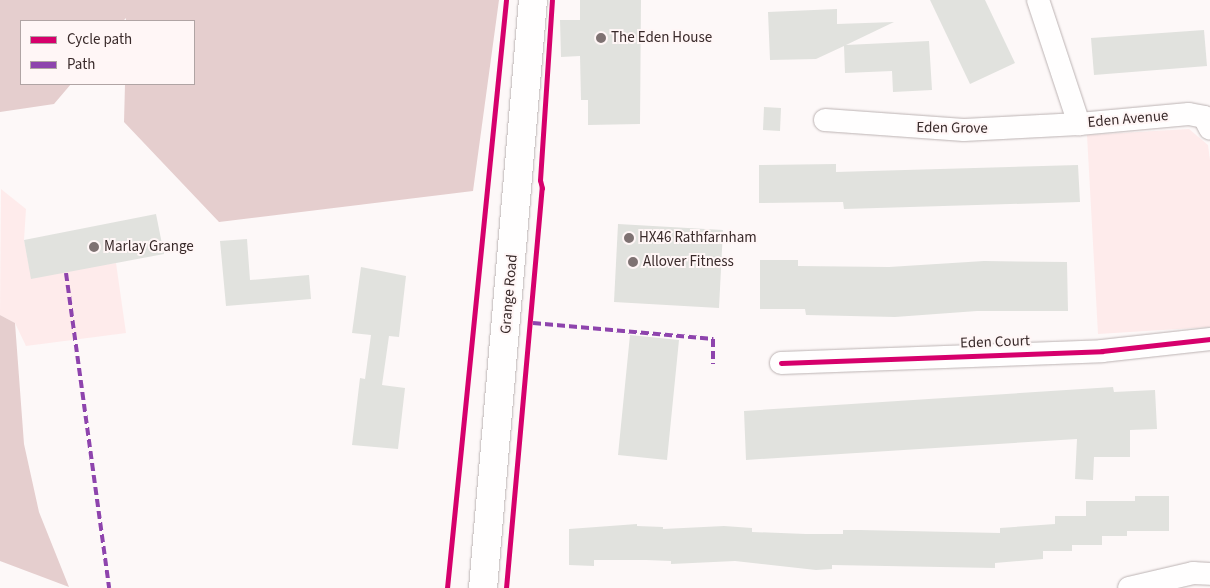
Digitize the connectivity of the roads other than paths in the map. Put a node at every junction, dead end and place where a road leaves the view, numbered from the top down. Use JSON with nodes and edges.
{"nodes":[{"id":1,"x":533,"y":0,"type":"edge"},
{"id":2,"x":1038,"y":0,"type":"edge"},
{"id":3,"x":825,"y":120,"type":"dead end"},
{"id":4,"x":1079,"y":124,"type":"junction"},
{"id":5,"x":1210,"y":129,"type":"edge"},
{"id":6,"x":1210,"y":339,"type":"edge"},
{"id":7,"x":781,"y":363,"type":"dead end"},
{"id":8,"x":1210,"y":574,"type":"edge"},
{"id":9,"x":483,"y":588,"type":"edge"},
{"id":10,"x":1129,"y":588,"type":"edge"}],
"edges":[{"from":1,"to":9,"type":"main road","name":"Grange Road"},
{"from":2,"to":4,"type":"street","name":"Eden Avenue"},
{"from":3,"to":4,"type":"street","name":"Eden Grove"},
{"from":4,"to":5,"type":"street","name":"Eden Avenue"},
{"from":6,"to":7,"type":"street","name":"Eden Court"},
{"from":8,"to":10,"type":"street"}]}
